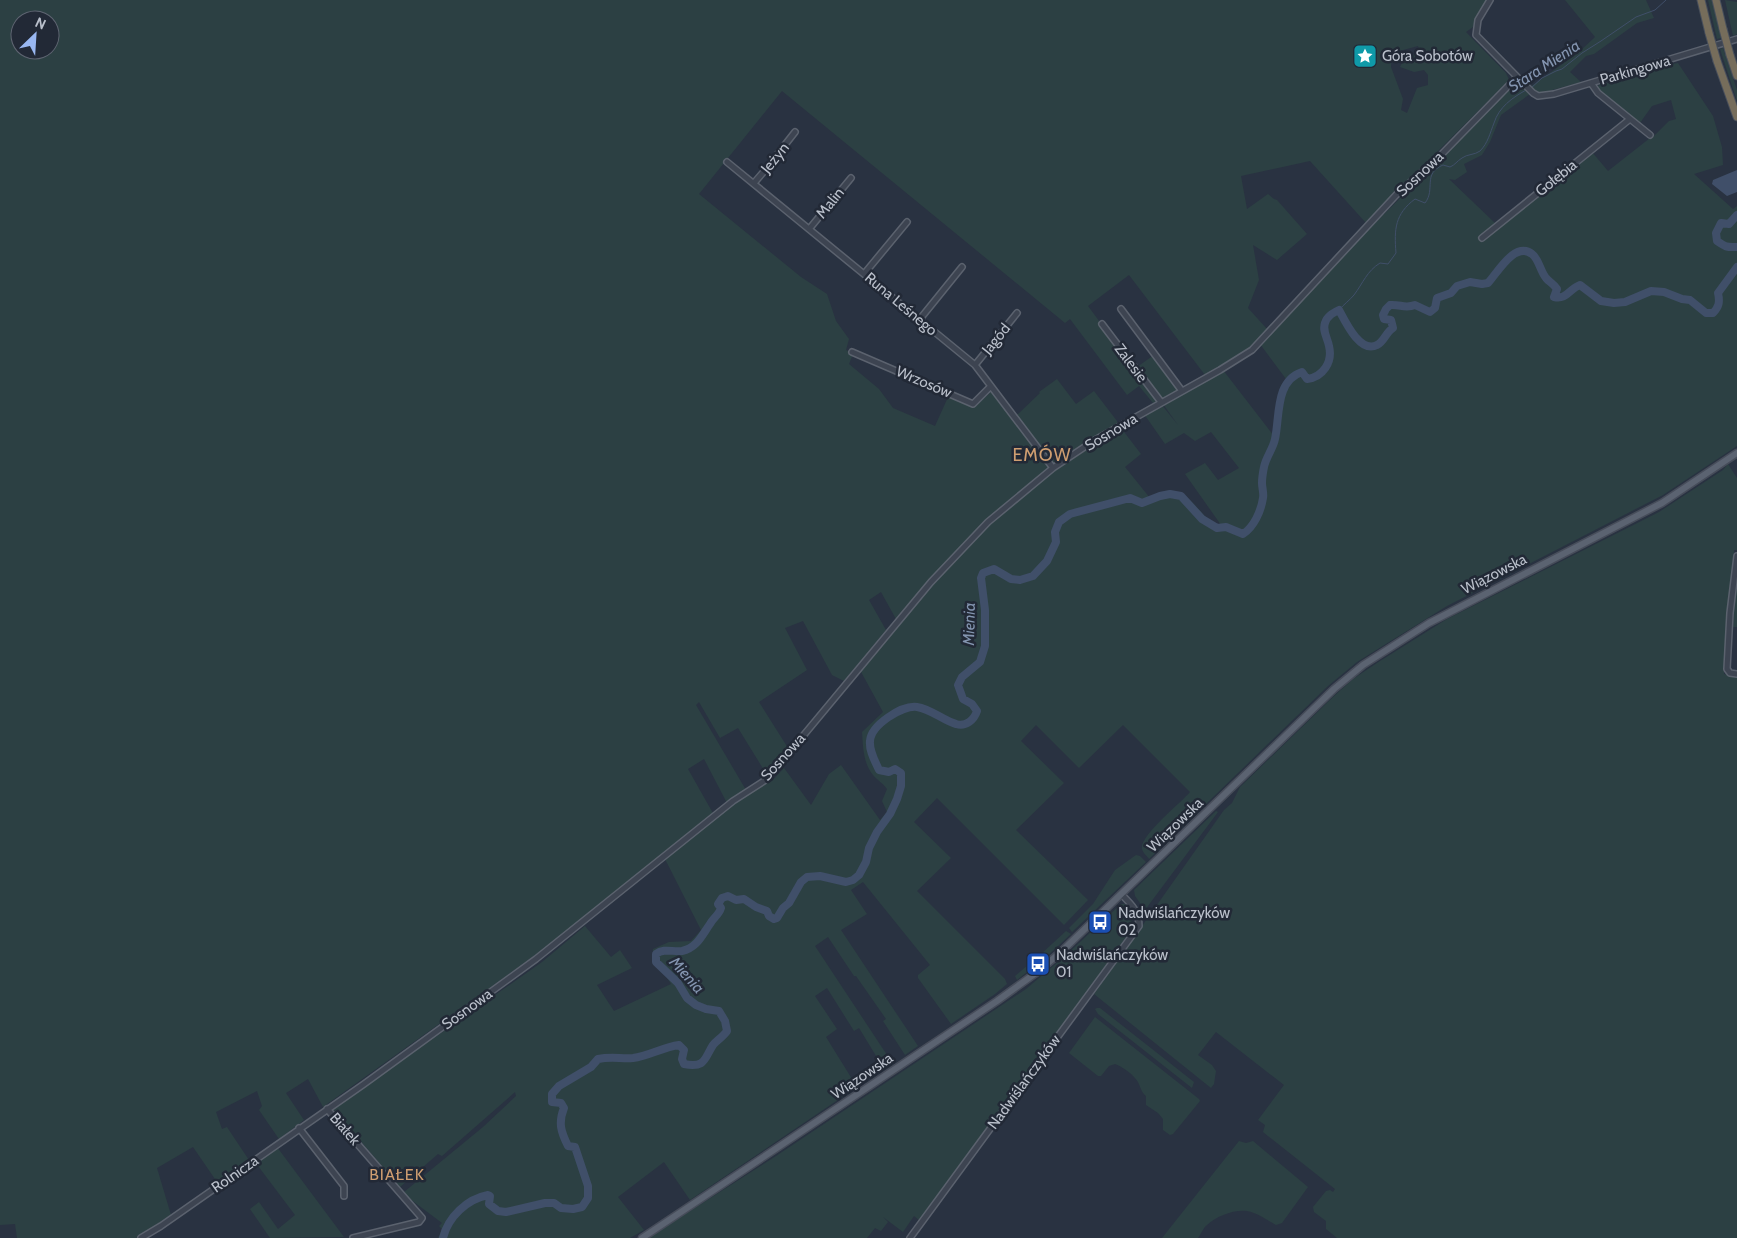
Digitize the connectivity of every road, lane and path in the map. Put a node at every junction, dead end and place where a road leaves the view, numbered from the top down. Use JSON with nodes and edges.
{"nodes":[{"id":1,"x":1490,"y":0,"type":"edge"},
{"id":2,"x":1701,"y":0,"type":"edge"},
{"id":3,"x":1716,"y":0,"type":"edge"},
{"id":4,"x":1737,"y":39,"type":"edge"},
{"id":5,"x":1737,"y":76,"type":"edge"},
{"id":6,"x":1517,"y":77,"type":"junction"},
{"id":7,"x":1591,"y":83,"type":"junction"},
{"id":8,"x":1737,"y":117,"type":"edge"},
{"id":9,"x":1630,"y":119,"type":"junction"},
{"id":10,"x":795,"y":132,"type":"dead end"},
{"id":11,"x":1650,"y":136,"type":"dead end"},
{"id":12,"x":727,"y":162,"type":"dead end"},
{"id":13,"x":851,"y":178,"type":"dead end"},
{"id":14,"x":754,"y":183,"type":"junction"},
{"id":15,"x":907,"y":222,"type":"dead end"},
{"id":16,"x":810,"y":228,"type":"junction"},
{"id":17,"x":1482,"y":238,"type":"dead end"},
{"id":18,"x":962,"y":267,"type":"dead end"},
{"id":19,"x":864,"y":274,"type":"junction"},
{"id":20,"x":1121,"y":310,"type":"dead end"},
{"id":21,"x":1017,"y":313,"type":"dead end"},
{"id":22,"x":920,"y":319,"type":"junction"},
{"id":23,"x":1102,"y":324,"type":"dead end"},
{"id":24,"x":852,"y":352,"type":"dead end"},
{"id":25,"x":975,"y":365,"type":"junction"},
{"id":26,"x":991,"y":386,"type":"junction"},
{"id":27,"x":1182,"y":391,"type":"junction"},
{"id":28,"x":1161,"y":402,"type":"junction"},
{"id":29,"x":1737,"y":453,"type":"edge"},
{"id":30,"x":1053,"y":468,"type":"junction"},
{"id":31,"x":1737,"y":556,"type":"edge"},
{"id":32,"x":1737,"y":674,"type":"edge"},
{"id":33,"x":1121,"y":894,"type":"junction"},
{"id":34,"x":327,"y":1109,"type":"junction"},
{"id":35,"x":299,"y":1128,"type":"junction"},
{"id":36,"x":344,"y":1196,"type":"dead end"},
{"id":37,"x":141,"y":1238,"type":"edge"},
{"id":38,"x":353,"y":1238,"type":"edge"},
{"id":39,"x":642,"y":1238,"type":"edge"},
{"id":40,"x":910,"y":1238,"type":"edge"}],
"edges":[{"from":1,"to":6,"type":"street"},
{"from":2,"to":8,"type":"highway","bridge":true},
{"from":3,"to":5,"type":"highway","bridge":true},
{"from":4,"to":7,"type":"street","name":"Parkingowa"},
{"from":6,"to":7,"type":"street","name":"Parkingowa"},
{"from":6,"to":27,"type":"street","name":"Sosnowa"},
{"from":7,"to":9,"type":"street"},
{"from":9,"to":11,"type":"street"},
{"from":9,"to":17,"type":"street","name":"Gołębia"},
{"from":10,"to":14,"type":"street","name":"Jeżyn"},
{"from":12,"to":14,"type":"street","name":"Runa Leśnego"},
{"from":13,"to":16,"type":"street","name":"Malin"},
{"from":14,"to":16,"type":"street","name":"Runa Leśnego"},
{"from":15,"to":19,"type":"street"},
{"from":16,"to":19,"type":"street","name":"Runa Leśnego"},
{"from":18,"to":22,"type":"street"},
{"from":19,"to":22,"type":"street","name":"Runa Leśnego"},
{"from":20,"to":27,"type":"street"},
{"from":21,"to":25,"type":"street","name":"Jagód"},
{"from":22,"to":25,"type":"street","name":"Runa Leśnego"},
{"from":23,"to":28,"type":"street","name":"Zalesie"},
{"from":24,"to":26,"type":"street","name":"Wrzosów"},
{"from":25,"to":26,"type":"street","name":"Runa Leśnego"},
{"from":26,"to":30,"type":"street","name":"Runa Leśnego"},
{"from":27,"to":28,"type":"street","name":"Sosnowa"},
{"from":28,"to":30,"type":"street","name":"Sosnowa"},
{"from":29,"to":33,"type":"main road","name":"Wiązowska"},
{"from":30,"to":34,"type":"street","name":"Sosnowa"},
{"from":31,"to":32,"type":"street"},
{"from":33,"to":39,"type":"main road","name":"Wiązowska"},
{"from":33,"to":40,"type":"street","name":"Nadwiślańczyków"},
{"from":34,"to":35,"type":"street","name":"Rolnicza"},
{"from":34,"to":38,"type":"street","name":"Białek"},
{"from":35,"to":36,"type":"street"},
{"from":35,"to":37,"type":"street","name":"Rolnicza"}]}
